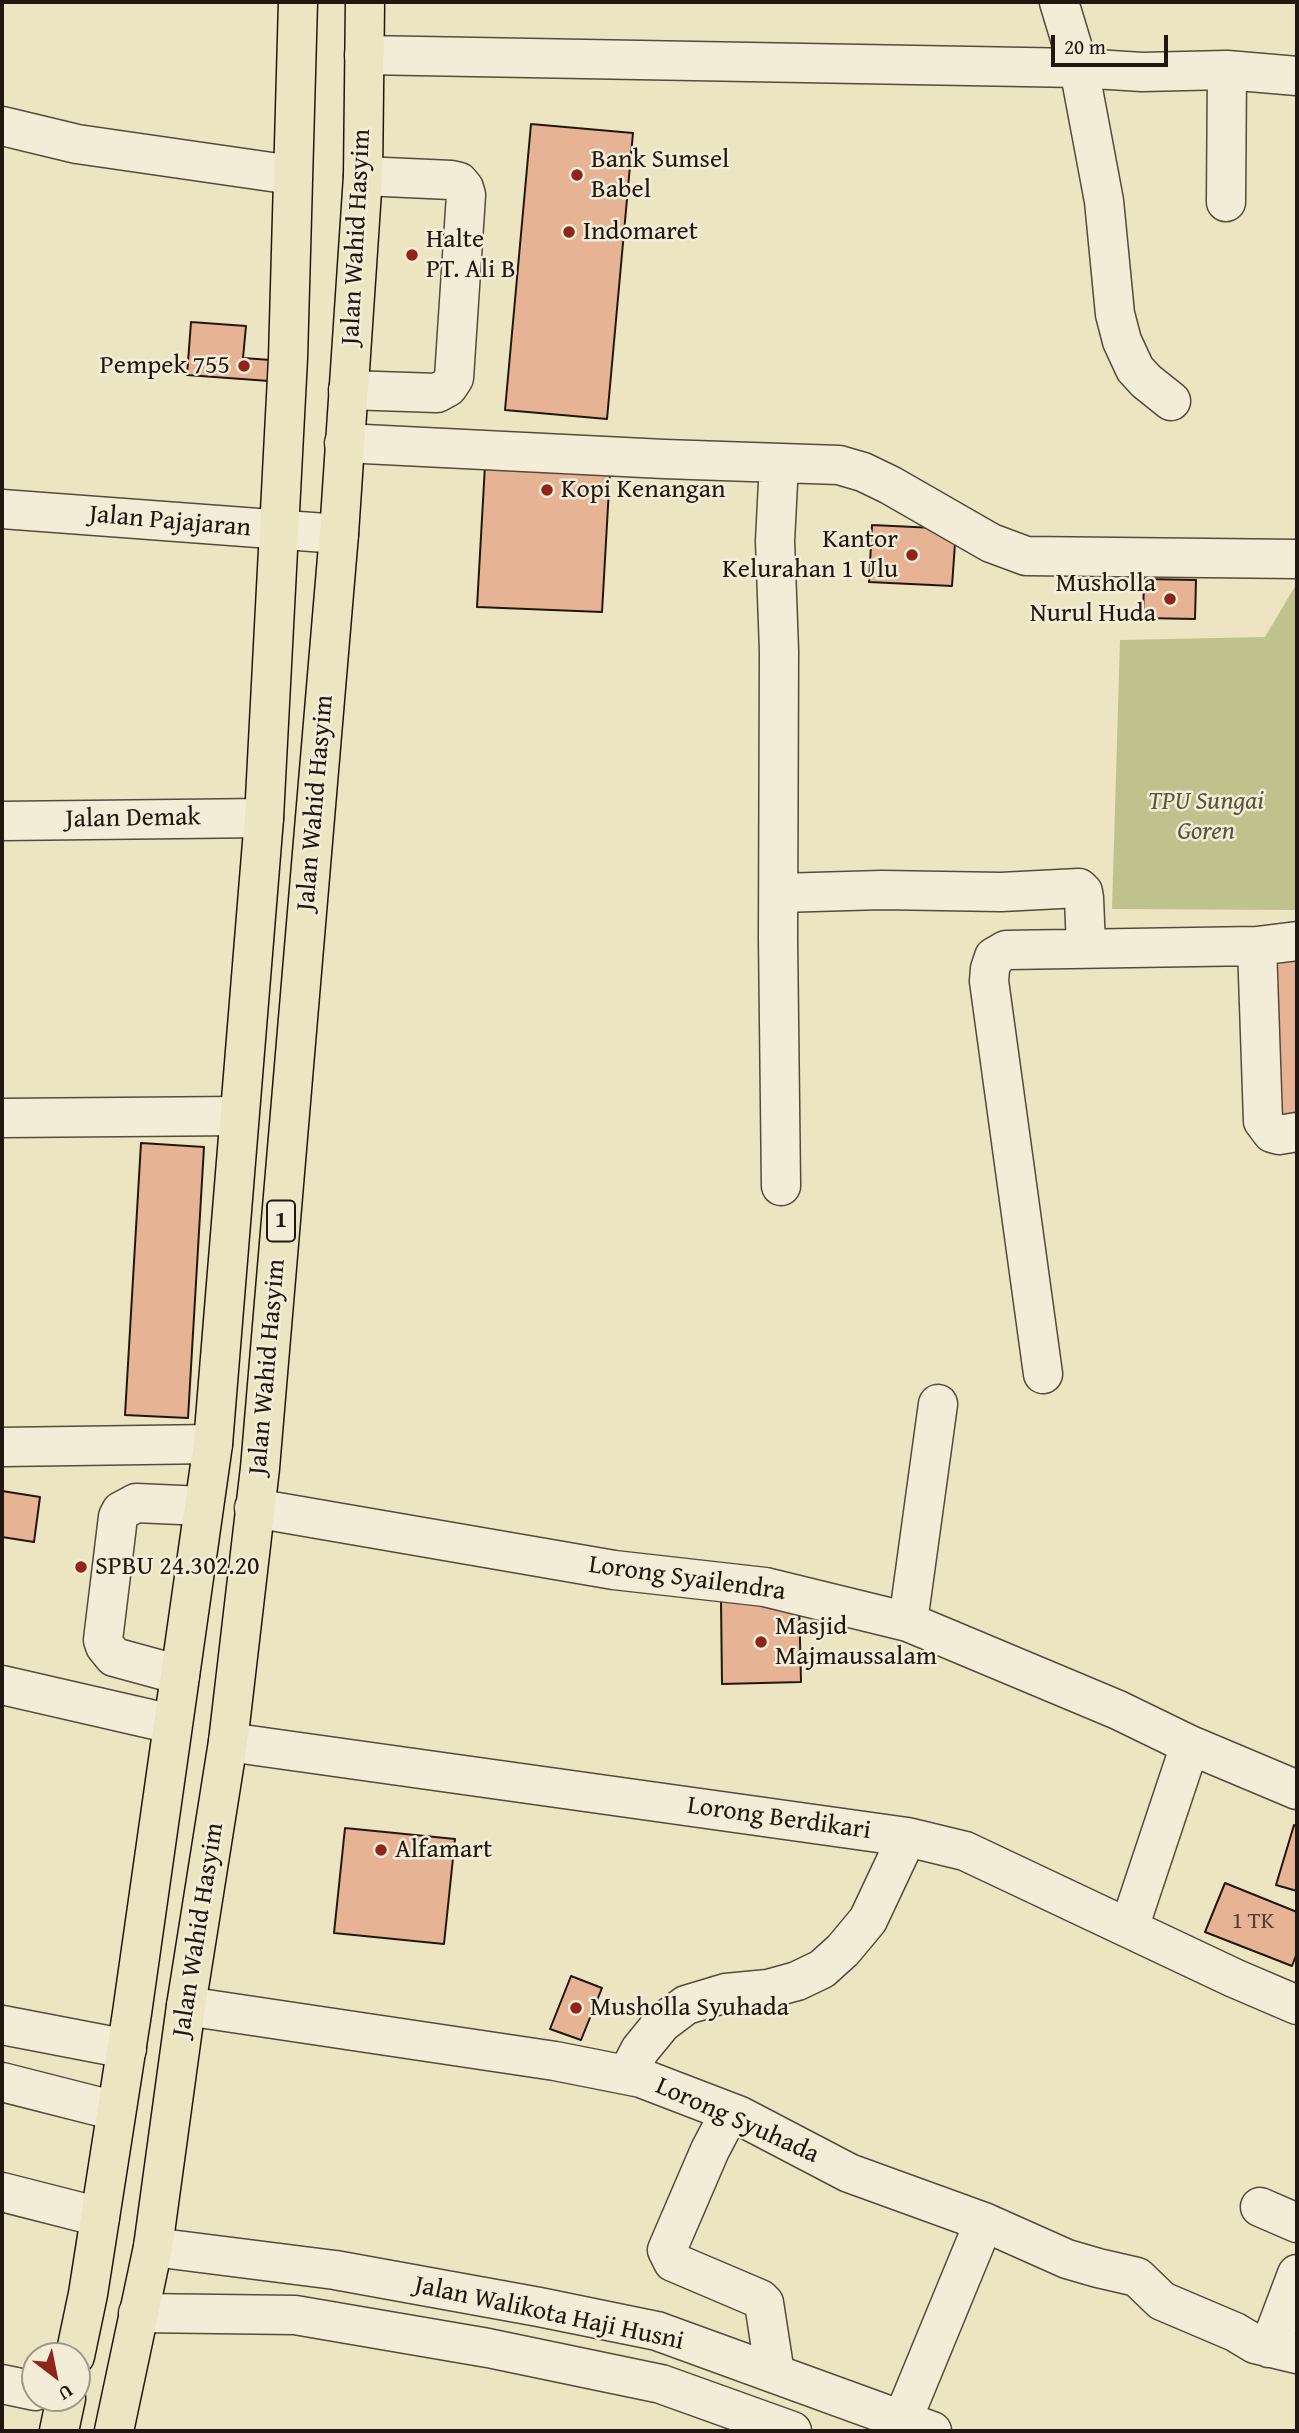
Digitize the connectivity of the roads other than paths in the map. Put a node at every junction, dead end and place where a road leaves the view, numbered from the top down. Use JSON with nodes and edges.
{"nodes":[{"id":1,"x":298,"y":2,"type":"edge"},
{"id":2,"x":365,"y":2,"type":"edge"},
{"id":3,"x":1059,"y":2,"type":"edge"},
{"id":4,"x":364,"y":55,"type":"junction"},
{"id":5,"x":1079,"y":68,"type":"junction"},
{"id":6,"x":1227,"y":70,"type":"junction"},
{"id":7,"x":1297,"y":75,"type":"edge"},
{"id":8,"x":2,"y":126,"type":"edge"},
{"id":9,"x":292,"y":175,"type":"junction"},
{"id":10,"x":363,"y":176,"type":"junction"},
{"id":11,"x":1226,"y":202,"type":"dead end"},
{"id":12,"x":348,"y":390,"type":"junction"},
{"id":13,"x":1171,"y":401,"type":"dead end"},
{"id":14,"x":344,"y":443,"type":"junction"},
{"id":15,"x":779,"y":463,"type":"junction"},
{"id":16,"x":2,"y":509,"type":"edge"},
{"id":17,"x":278,"y":531,"type":"junction"},
{"id":18,"x":339,"y":534,"type":"junction"},
{"id":19,"x":1297,"y":559,"type":"edge"},
{"id":20,"x":264,"y":818,"type":"junction"},
{"id":21,"x":2,"y":821,"type":"edge"},
{"id":22,"x":779,"y":893,"type":"junction"},
{"id":23,"x":1297,"y":942,"type":"edge"},
{"id":24,"x":1257,"y":946,"type":"junction"},
{"id":25,"x":1086,"y":947,"type":"junction"},
{"id":26,"x":239,"y":1116,"type":"junction"},
{"id":27,"x":2,"y":1118,"type":"edge"},
{"id":28,"x":1297,"y":1132,"type":"edge"},
{"id":29,"x":781,"y":1186,"type":"dead end"},
{"id":30,"x":1043,"y":1374,"type":"dead end"},
{"id":31,"x":938,"y":1404,"type":"dead end"},
{"id":32,"x":213,"y":1444,"type":"junction"},
{"id":33,"x":2,"y":1447,"type":"edge"},
{"id":34,"x":203,"y":1506,"type":"junction"},
{"id":35,"x":254,"y":1508,"type":"junction"},
{"id":36,"x":908,"y":1622,"type":"junction"},
{"id":37,"x":180,"y":1675,"type":"junction"},
{"id":38,"x":2,"y":1685,"type":"edge"},
{"id":39,"x":172,"y":1724,"type":"junction"},
{"id":40,"x":228,"y":1742,"type":"junction"},
{"id":41,"x":1190,"y":1745,"type":"junction"},
{"id":42,"x":1296,"y":1782,"type":"edge"},
{"id":43,"x":907,"y":1837,"type":"junction"},
{"id":44,"x":1129,"y":1928,"type":"junction"},
{"id":45,"x":1297,"y":2005,"type":"edge"},
{"id":46,"x":186,"y":2006,"type":"junction"},
{"id":47,"x":2,"y":2025,"type":"edge"},
{"id":48,"x":127,"y":2049,"type":"junction"},
{"id":49,"x":627,"y":2076,"type":"junction"},
{"id":50,"x":2,"y":2082,"type":"edge"},
{"id":51,"x":116,"y":2111,"type":"junction"},
{"id":52,"x":730,"y":2112,"type":"junction"},
{"id":53,"x":2,"y":2192,"type":"edge"},
{"id":54,"x":1261,"y":2207,"type":"dead end"},
{"id":55,"x":100,"y":2217,"type":"junction"},
{"id":56,"x":984,"y":2222,"type":"junction"},
{"id":57,"x":1297,"y":2223,"type":"edge"},
{"id":58,"x":153,"y":2247,"type":"junction"},
{"id":59,"x":1297,"y":2274,"type":"edge"},
{"id":60,"x":138,"y":2314,"type":"junction"},
{"id":61,"x":78,"y":2342,"type":"edge"},
{"id":62,"x":1283,"y":2351,"type":"edge"},
{"id":63,"x":775,"y":2374,"type":"junction"},
{"id":64,"x":2,"y":2384,"type":"edge"},
{"id":65,"x":21,"y":2388,"type":"edge"},
{"id":66,"x":63,"y":2412,"type":"edge"},
{"id":67,"x":917,"y":2426,"type":"edge"},
{"id":68,"x":59,"y":2431,"type":"edge"},
{"id":69,"x":114,"y":2431,"type":"edge"},
{"id":70,"x":792,"y":2431,"type":"edge"}],
"edges":[{"from":1,"to":9,"type":"highway","name":"Jalan Wahid Hasyim","number":"1"},
{"from":2,"to":4,"type":"highway","name":"Jalan Wahid Hasyim","number":"1"},
{"from":3,"to":5,"type":"street"},
{"from":4,"to":5,"type":"street"},
{"from":4,"to":10,"type":"highway","name":"Jalan Wahid Hasyim","number":"1"},
{"from":5,"to":6,"type":"street"},
{"from":5,"to":13,"type":"street"},
{"from":6,"to":7,"type":"street"},
{"from":6,"to":11,"type":"street"},
{"from":8,"to":9,"type":"street"},
{"from":9,"to":17,"type":"highway","name":"Jalan Wahid Hasyim","number":"1"},
{"from":10,"to":12,"type":"highway","name":"Jalan Wahid Hasyim","number":"1"},
{"from":10,"to":12,"type":"street"},
{"from":12,"to":14,"type":"highway","name":"Jalan Wahid Hasyim","number":"1"},
{"from":14,"to":15,"type":"street"},
{"from":14,"to":18,"type":"highway","name":"Jalan Wahid Hasyim","number":"1"},
{"from":15,"to":19,"type":"street"},
{"from":15,"to":22,"type":"street"},
{"from":16,"to":17,"type":"street","name":"Jalan Pajajaran"},
{"from":17,"to":18,"type":"street","name":"Jalan Pajajaran"},
{"from":17,"to":20,"type":"highway","name":"Jalan Wahid Hasyim","number":"1"},
{"from":18,"to":35,"type":"highway","name":"Jalan Wahid Hasyim","number":"1"},
{"from":20,"to":21,"type":"street","name":"Jalan Demak"},
{"from":20,"to":26,"type":"highway","name":"Jalan Wahid Hasyim","number":"1"},
{"from":22,"to":25,"type":"street"},
{"from":22,"to":29,"type":"street"},
{"from":23,"to":24,"type":"street"},
{"from":24,"to":25,"type":"street"},
{"from":24,"to":28,"type":"street"},
{"from":25,"to":30,"type":"street"},
{"from":26,"to":27,"type":"street"},
{"from":26,"to":32,"type":"highway","name":"Jalan Wahid Hasyim","number":"1"},
{"from":31,"to":36,"type":"street"},
{"from":32,"to":33,"type":"street"},
{"from":32,"to":34,"type":"highway","name":"Jalan Wahid Hasyim","number":"1"},
{"from":34,"to":37,"type":"highway","name":"Jalan Wahid Hasyim","number":"1"},
{"from":34,"to":37,"type":"street"},
{"from":35,"to":36,"type":"street","name":"Lorong Syailendra"},
{"from":35,"to":40,"type":"highway","name":"Jalan Wahid Hasyim","number":"1"},
{"from":36,"to":41,"type":"street","name":"Lorong Syailendra"},
{"from":37,"to":39,"type":"highway","name":"Jalan Wahid Hasyim","number":"1"},
{"from":38,"to":39,"type":"street"},
{"from":39,"to":48,"type":"highway","name":"Jalan Wahid Hasyim","number":"1"},
{"from":40,"to":43,"type":"street","name":"Lorong Berdikari"},
{"from":40,"to":46,"type":"highway","name":"Jalan Wahid Hasyim","number":"1"},
{"from":41,"to":42,"type":"street","name":"Lorong Syailendra"},
{"from":41,"to":44,"type":"street"},
{"from":43,"to":44,"type":"street","name":"Lorong Berdikari"},
{"from":43,"to":49,"type":"street"},
{"from":44,"to":45,"type":"street","name":"Lorong Berdikari"},
{"from":46,"to":49,"type":"street","name":"Lorong Syuhada"},
{"from":46,"to":58,"type":"highway","name":"Jalan Wahid Hasyim","number":"1"},
{"from":47,"to":48,"type":"street"},
{"from":48,"to":51,"type":"highway","name":"Jalan Wahid Hasyim","number":"1"},
{"from":49,"to":52,"type":"street","name":"Lorong Syuhada"},
{"from":50,"to":51,"type":"street"},
{"from":51,"to":55,"type":"highway","name":"Jalan Wahid Hasyim","number":"1"},
{"from":52,"to":56,"type":"street","name":"Lorong Syuhada"},
{"from":52,"to":63,"type":"street"},
{"from":53,"to":55,"type":"street"},
{"from":54,"to":57,"type":"street"},
{"from":55,"to":61,"type":"highway","name":"Jalan Wahid Hasyim","number":"1"},
{"from":56,"to":62,"type":"street","name":"Lorong Syuhada"},
{"from":56,"to":67,"type":"street"},
{"from":58,"to":60,"type":"highway","name":"Jalan Wahid Hasyim","number":"1"},
{"from":58,"to":63,"type":"street","name":"Jalan Walikota Haji Husni"},
{"from":59,"to":62,"type":"street"},
{"from":60,"to":69,"type":"highway","name":"Jalan Wahid Hasyim","number":"1"},
{"from":60,"to":70,"type":"street","name":"Jalan Walikota Haji Husni"},
{"from":63,"to":67,"type":"street","name":"Jalan Walikota Haji Husni"},
{"from":64,"to":65,"type":"street"},
{"from":66,"to":68,"type":"highway"}]}
